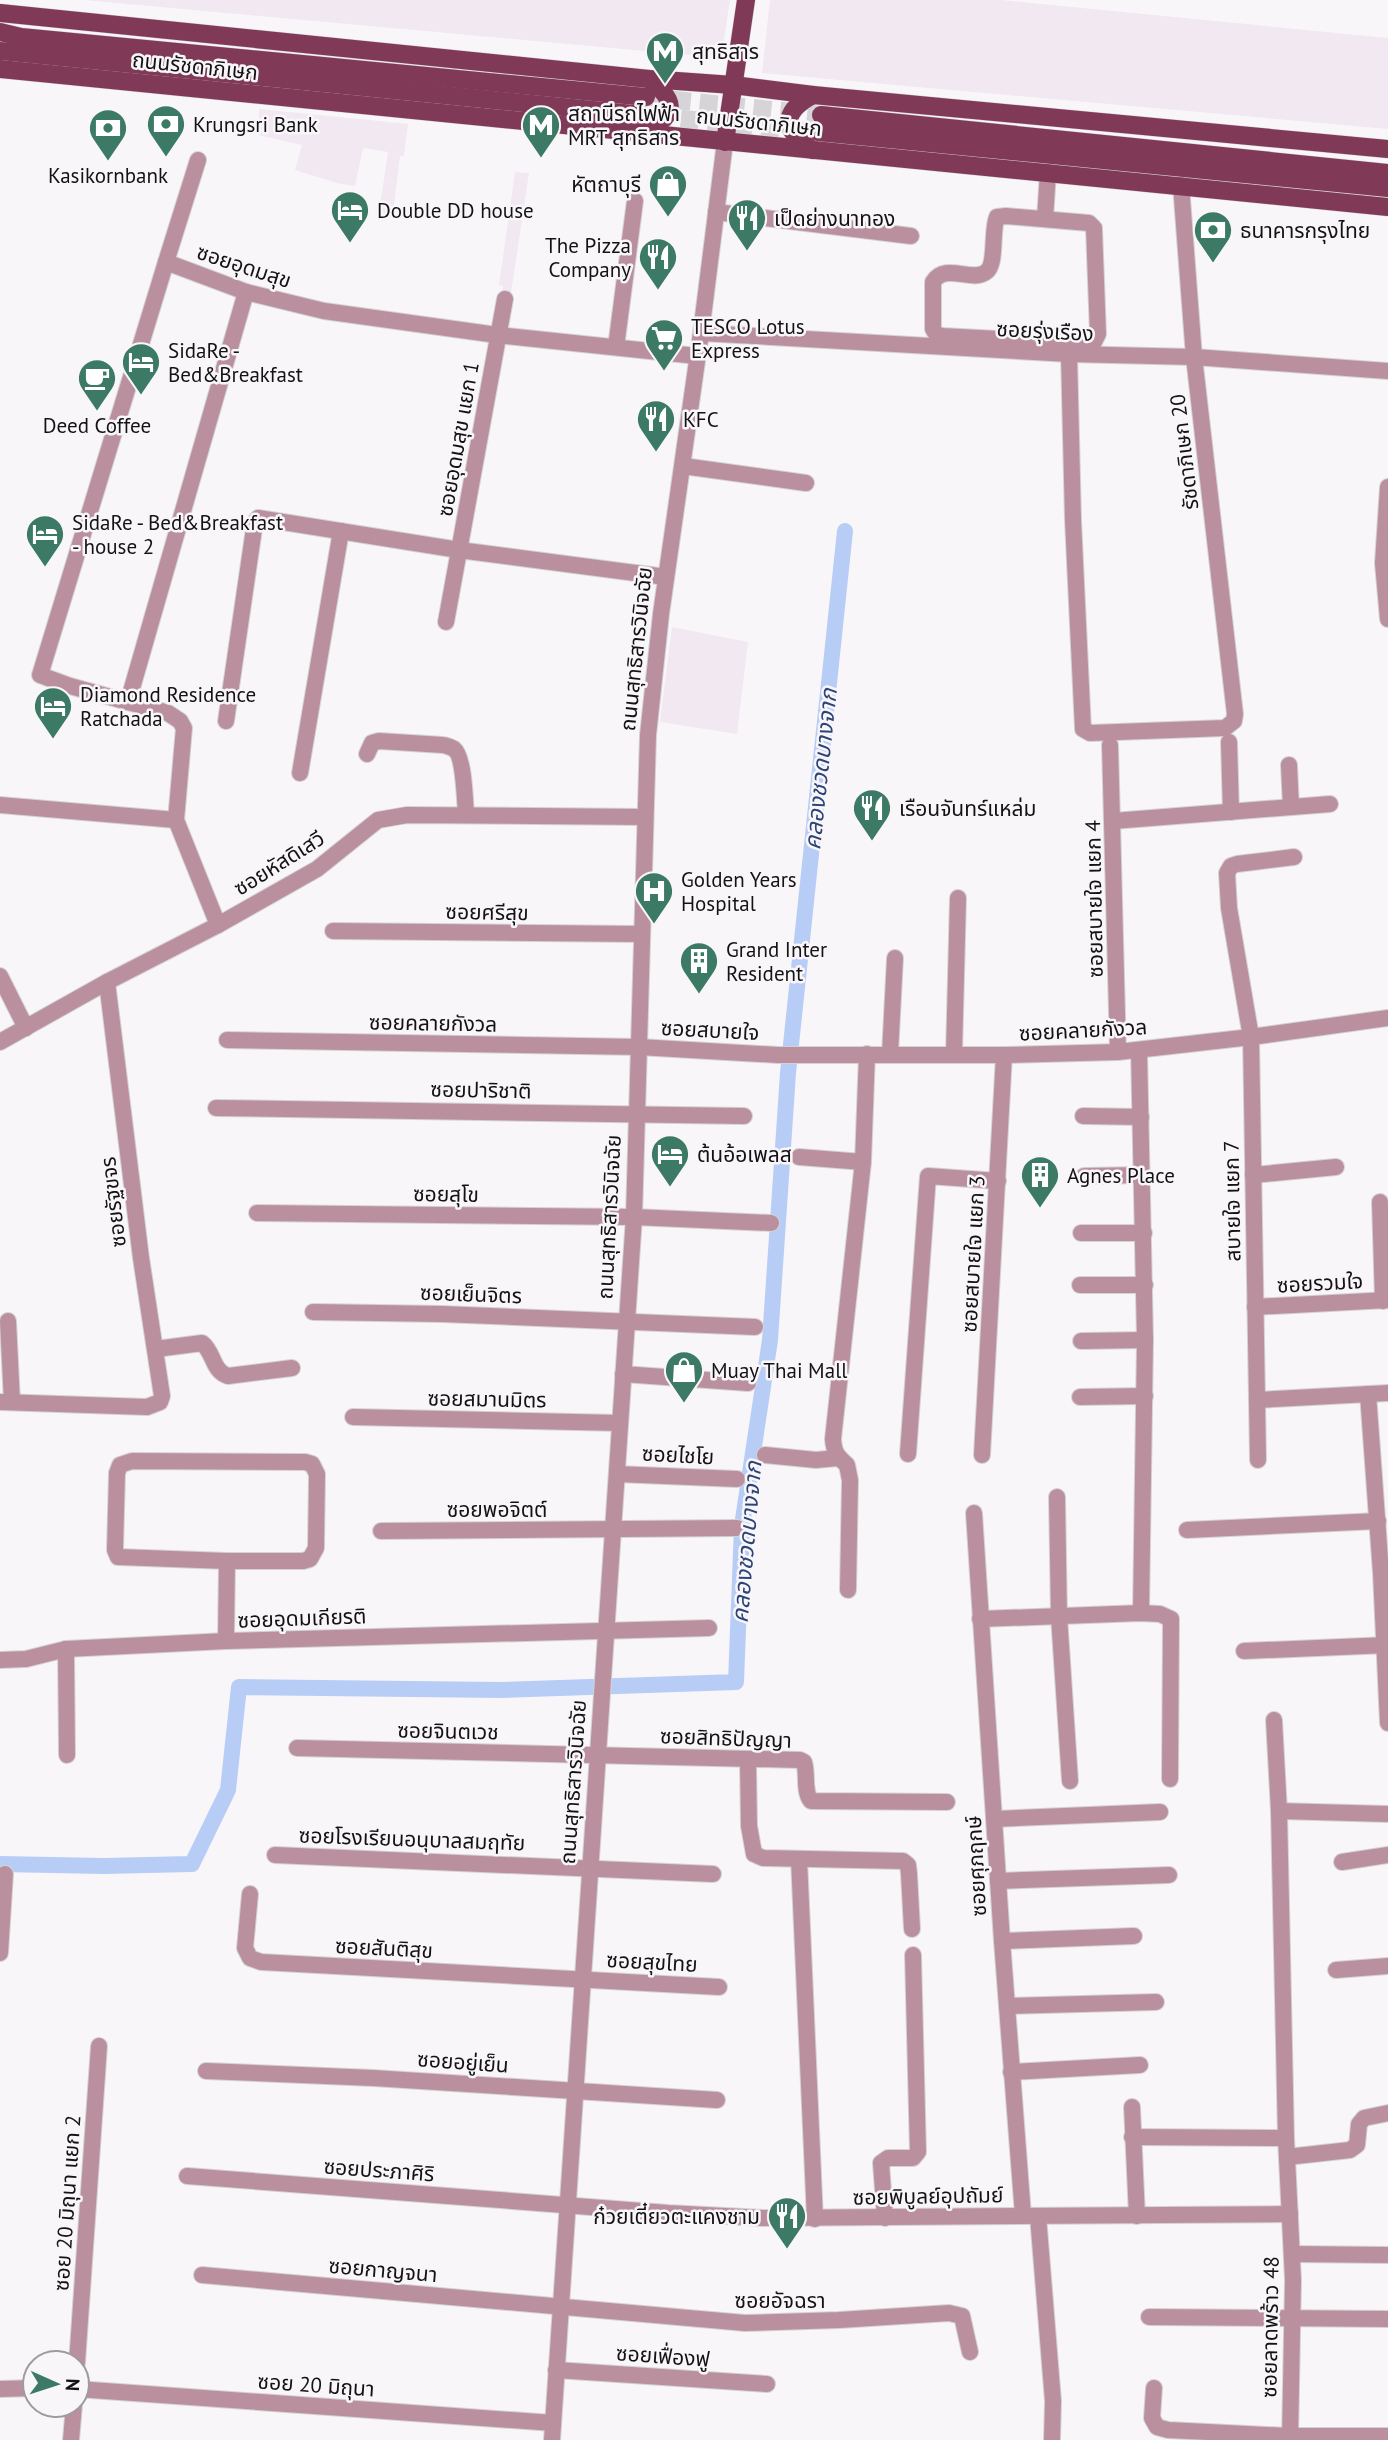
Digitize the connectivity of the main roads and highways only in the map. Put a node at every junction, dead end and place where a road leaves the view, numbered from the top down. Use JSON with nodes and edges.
{"nodes":[{"id":1,"x":746,"y":0,"type":"edge"},
{"id":2,"x":0,"y":13,"type":"edge"},
{"id":3,"x":0,"y":32,"type":"edge"},
{"id":4,"x":0,"y":51,"type":"edge"},
{"id":5,"x":0,"y":69,"type":"edge"},
{"id":6,"x":649,"y":79,"type":"junction"},
{"id":7,"x":733,"y":85,"type":"junction"},
{"id":8,"x":813,"y":95,"type":"junction"},
{"id":9,"x":643,"y":115,"type":"junction"},
{"id":10,"x":725,"y":142,"type":"junction"},
{"id":11,"x":1388,"y":149,"type":"edge"},
{"id":12,"x":813,"y":150,"type":"junction"},
{"id":13,"x":1388,"y":173,"type":"edge"},
{"id":14,"x":1388,"y":188,"type":"edge"},
{"id":15,"x":1388,"y":207,"type":"edge"}],
"edges":[{"from":1,"to":7,"type":"main road","name":"ถนนสุทธิสารวินิจฉัย"},
{"from":2,"to":6,"type":"main road","name":"ถนนรัชดาภิเษก"},
{"from":3,"to":9,"type":"main road","name":"ถนนรัชดาภิเษก"},
{"from":4,"to":9,"type":"main road","name":"ถนนรัชดาภิเษก"},
{"from":5,"to":9,"type":"main road","name":"ถนนรัชดาภิเษก"},
{"from":6,"to":7,"type":"main road","name":"ถนนรัชดาภิเษก"},
{"from":6,"to":9,"type":"main road"},
{"from":7,"to":8,"type":"main road","name":"ถนนรัชดาภิเษก"},
{"from":7,"to":10,"type":"main road","name":"ถนนสุทธิสารวินิจฉัย"},
{"from":8,"to":11,"type":"main road","name":"ถนนรัชดาภิเษก"},
{"from":8,"to":12,"type":"main road"},
{"from":9,"to":10,"type":"main road","name":"ถนนรัชดาภิเษก"},
{"from":10,"to":12,"type":"main road","name":"ถนนรัชดาภิเษก"},
{"from":12,"to":15,"type":"main road","name":"ถนนรัชดาภิเษก"},
{"from":13,"to":14,"type":"main road","name":"ถนนรัชดาภิเษก"}]}
